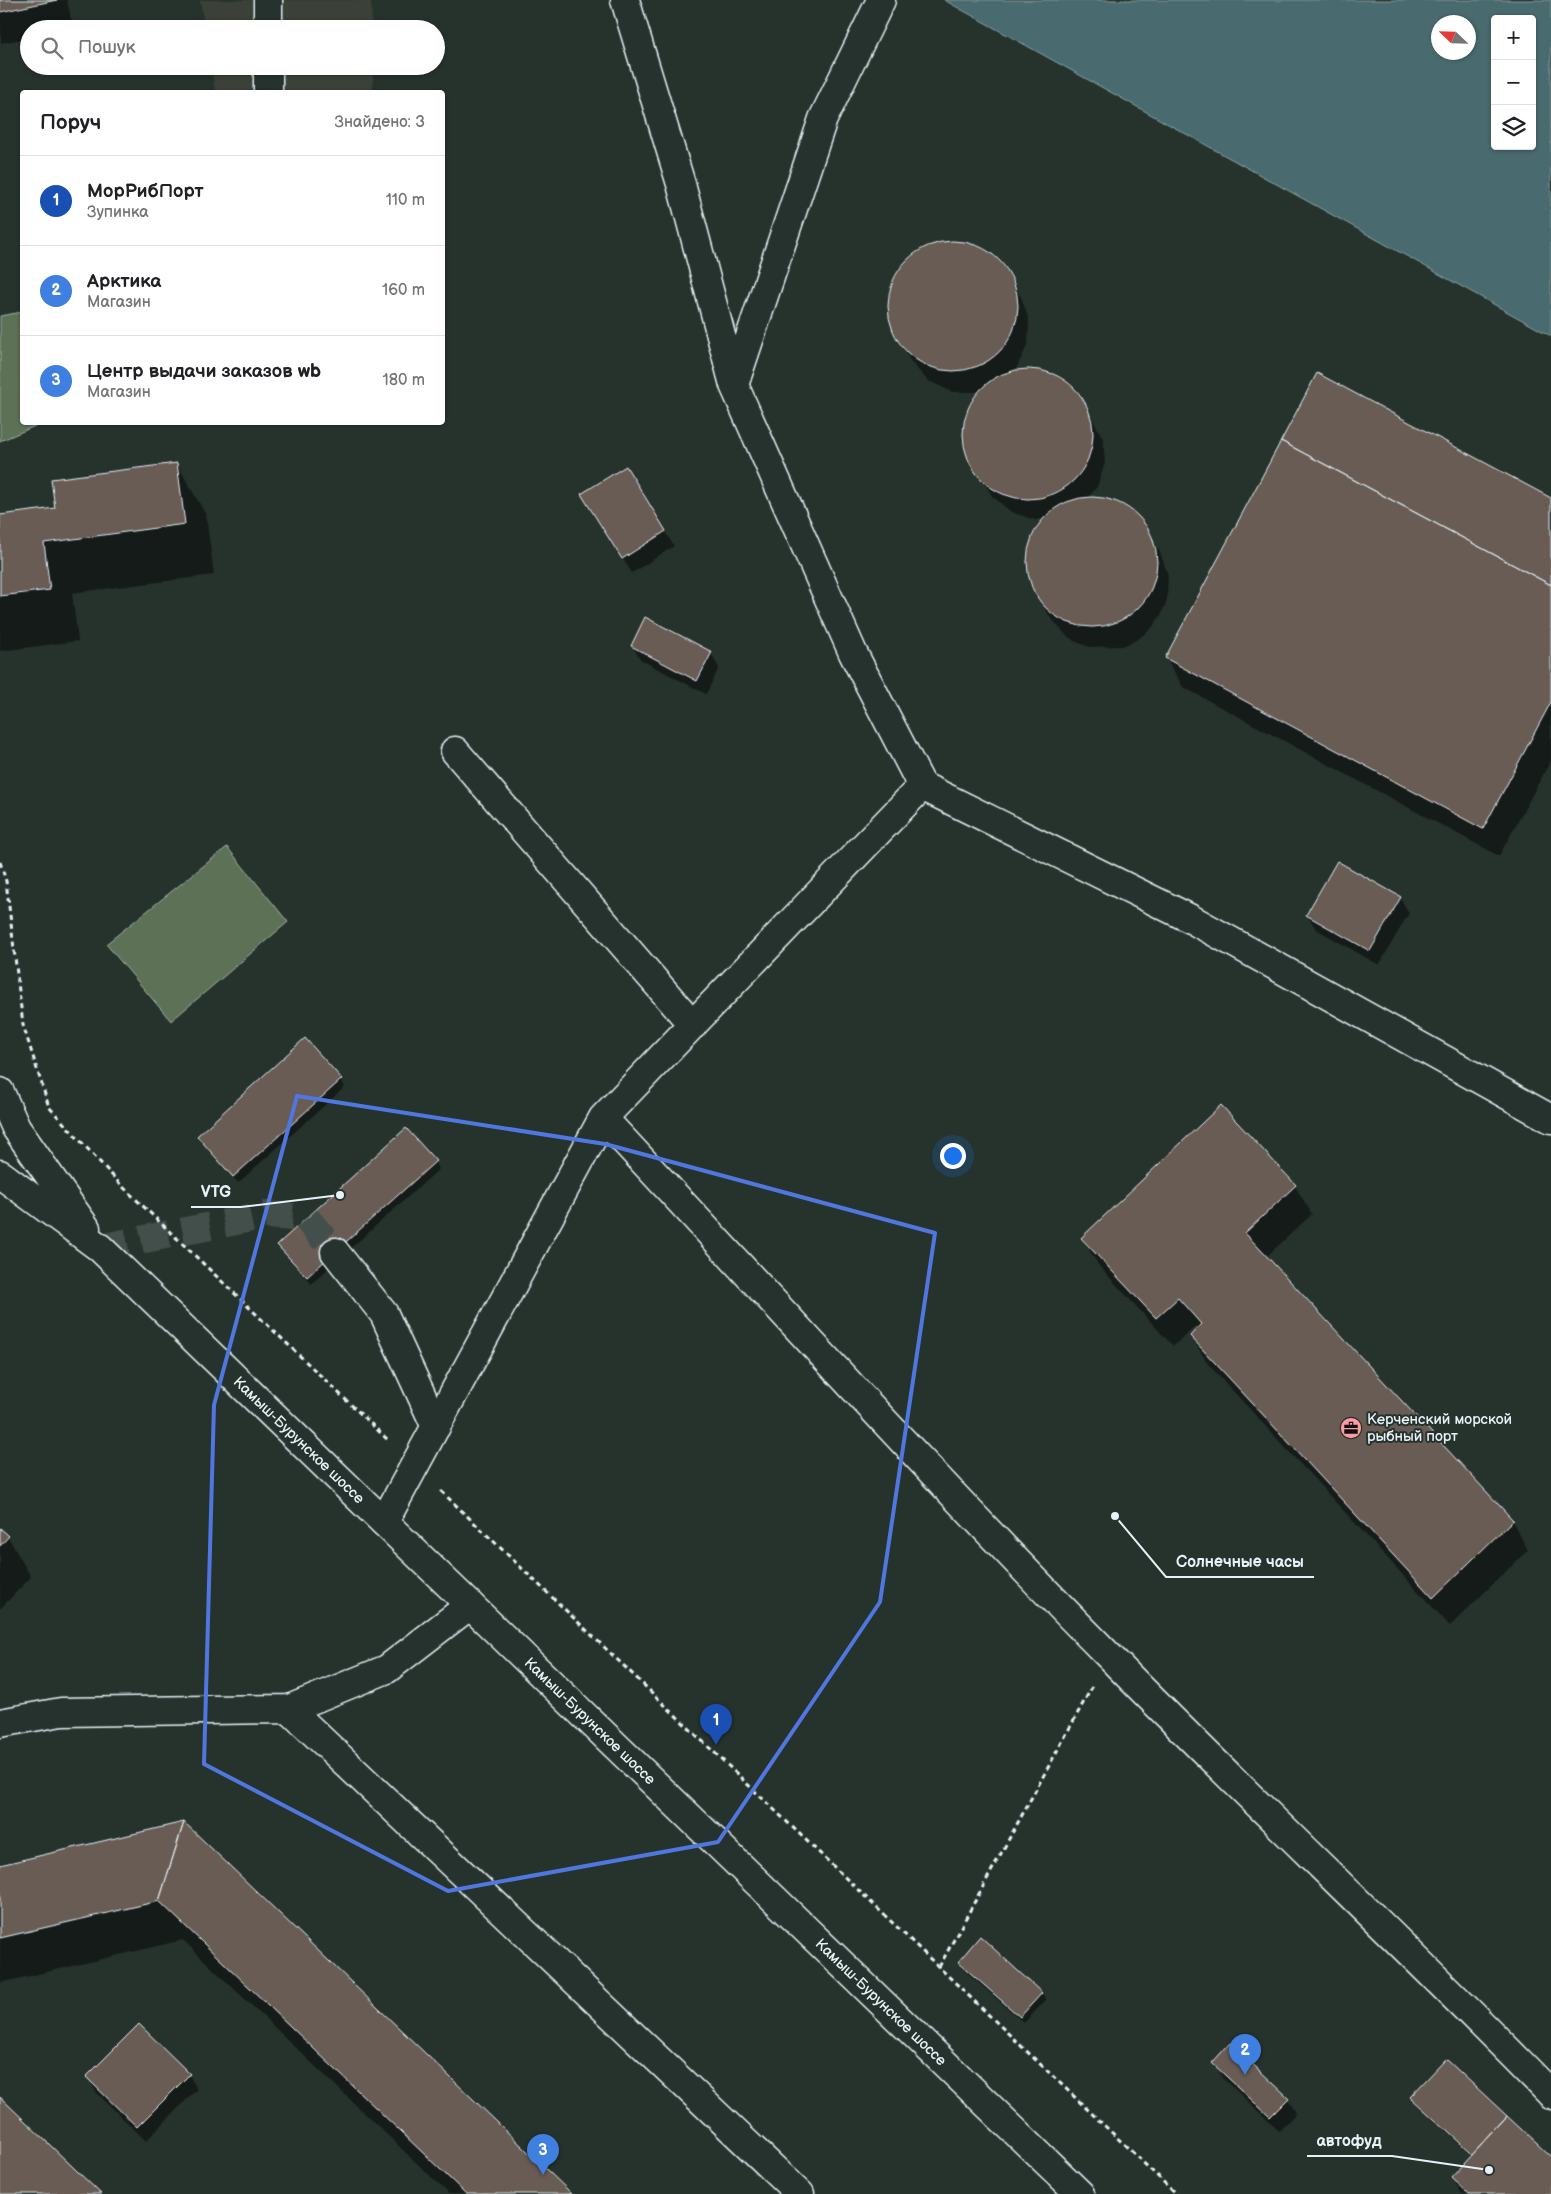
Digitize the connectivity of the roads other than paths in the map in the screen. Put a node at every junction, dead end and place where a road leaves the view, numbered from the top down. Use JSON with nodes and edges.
{"nodes":[{"id":1,"x":268,"y":0,"type":"edge"},
{"id":2,"x":625,"y":0,"type":"edge"},
{"id":3,"x":881,"y":0,"type":"edge"},
{"id":4,"x":268,"y":20,"type":"edge"},
{"id":5,"x":734,"y":385,"type":"junction"},
{"id":6,"x":454,"y":751,"type":"dead end"},
{"id":7,"x":922,"y":786,"type":"junction"},
{"id":8,"x":693,"y":1024,"type":"junction"},
{"id":9,"x":0,"y":1092,"type":"edge"},
{"id":10,"x":604,"y":1118,"type":"junction"},
{"id":11,"x":1551,"y":1119,"type":"edge"},
{"id":12,"x":0,"y":1174,"type":"edge"},
{"id":13,"x":100,"y":1248,"type":"junction"},
{"id":14,"x":335,"y":1252,"type":"tunnel mouth"},
{"id":15,"x":436,"y":1427,"type":"junction"},
{"id":16,"x":384,"y":1522,"type":"junction"},
{"id":17,"x":470,"y":1605,"type":"junction"},
{"id":18,"x":289,"y":1709,"type":"junction"},
{"id":19,"x":0,"y":1722,"type":"edge"},
{"id":20,"x":1551,"y":2094,"type":"edge"},
{"id":21,"x":800,"y":2194,"type":"edge"},
{"id":22,"x":1080,"y":2194,"type":"edge"}],
"edges":[{"from":1,"to":4,"type":"main road"},
{"from":2,"to":5,"type":"main road"},
{"from":3,"to":5,"type":"main road"},
{"from":5,"to":7,"type":"main road"},
{"from":6,"to":8,"type":"main road"},
{"from":7,"to":8,"type":"main road"},
{"from":7,"to":11,"type":"main road"},
{"from":8,"to":10,"type":"main road"},
{"from":9,"to":13,"type":"main road"},
{"from":10,"to":15,"type":"main road"},
{"from":10,"to":20,"type":"main road"},
{"from":12,"to":13,"type":"main road"},
{"from":13,"to":16,"type":"main road","name":"Камыш-Бурунское шоссе"},
{"from":14,"to":15,"type":"main road"},
{"from":15,"to":16,"type":"main road"},
{"from":16,"to":17,"type":"main road","name":"Камыш-Бурунское шоссе"},
{"from":17,"to":18,"type":"main road"},
{"from":17,"to":22,"type":"main road","name":"Камыш-Бурунское шоссе"},
{"from":18,"to":19,"type":"main road"},
{"from":18,"to":21,"type":"main road"}]}
